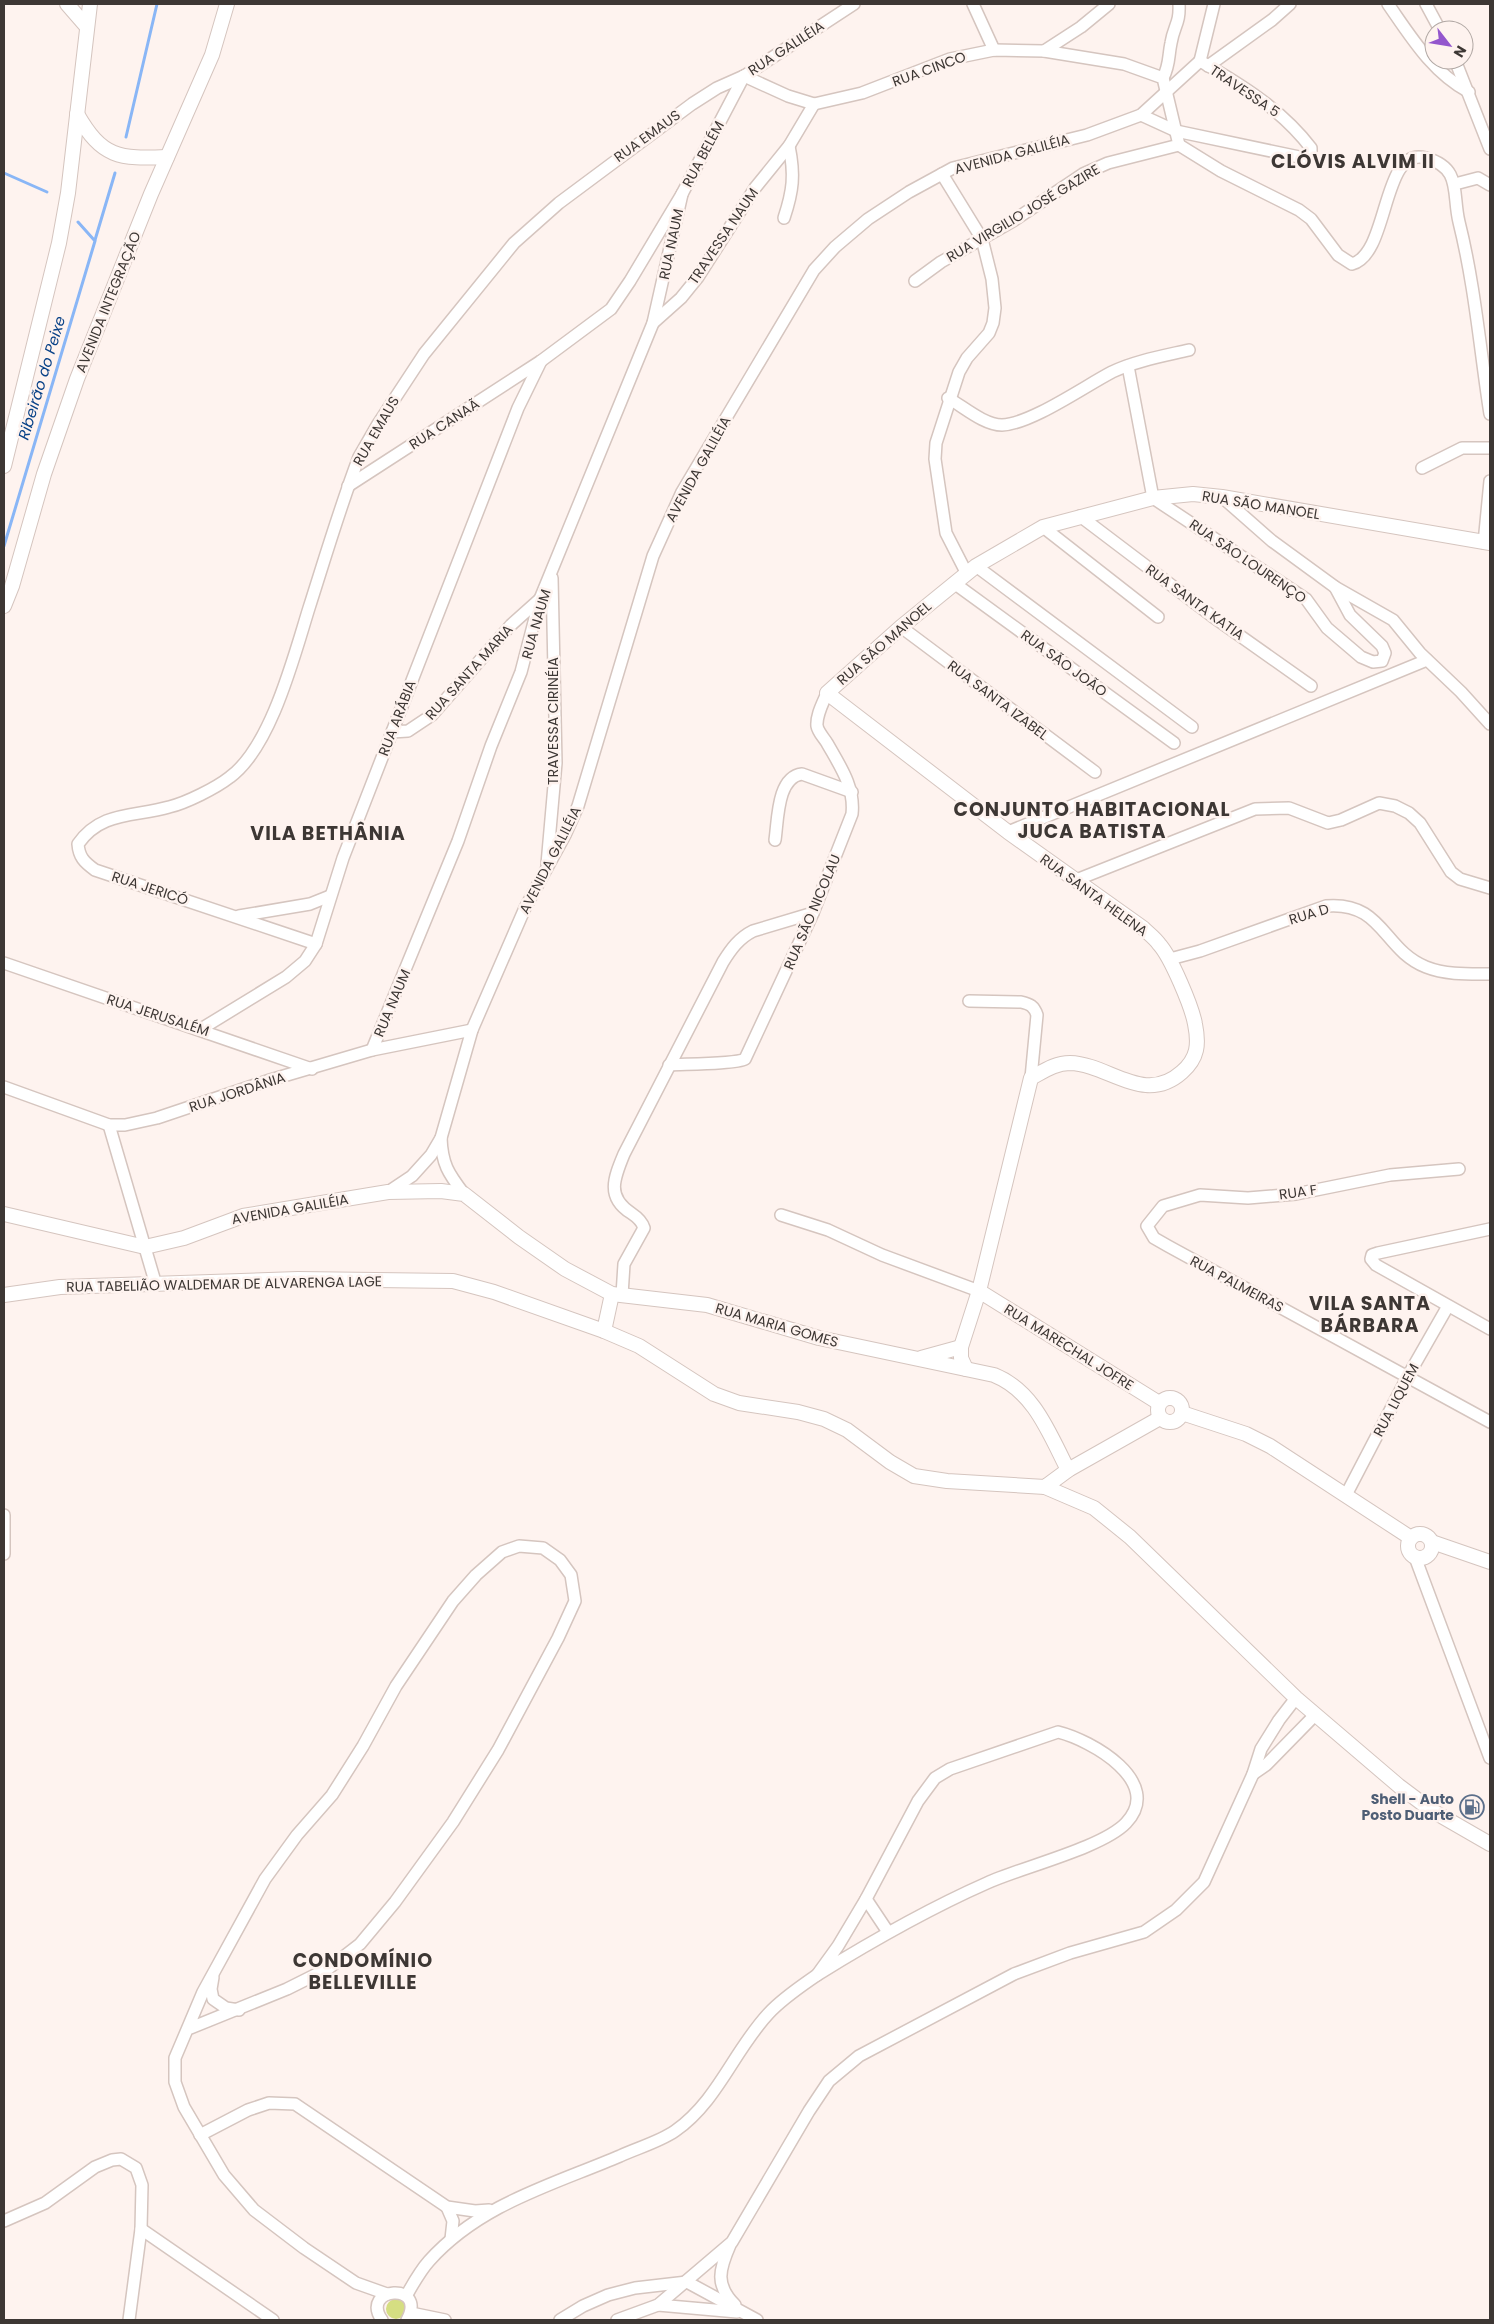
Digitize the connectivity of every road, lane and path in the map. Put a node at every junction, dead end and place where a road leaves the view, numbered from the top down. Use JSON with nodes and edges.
{"nodes":[{"id":1,"x":67,"y":4,"type":"edge"},
{"id":2,"x":90,"y":4,"type":"edge"},
{"id":3,"x":227,"y":4,"type":"edge"},
{"id":4,"x":854,"y":4,"type":"edge"},
{"id":5,"x":973,"y":4,"type":"edge"},
{"id":6,"x":1109,"y":4,"type":"edge"},
{"id":7,"x":1180,"y":4,"type":"edge"},
{"id":8,"x":1214,"y":4,"type":"edge"},
{"id":9,"x":1290,"y":4,"type":"edge"},
{"id":10,"x":1388,"y":4,"type":"edge"},
{"id":11,"x":1426,"y":4,"type":"edge"},
{"id":12,"x":1435,"y":20,"type":"edge"},
{"id":13,"x":87,"y":27,"type":"junction"},
{"id":14,"x":994,"y":50,"type":"junction"},
{"id":15,"x":1044,"y":51,"type":"junction"},
{"id":16,"x":1204,"y":63,"type":"junction"},
{"id":17,"x":1459,"y":70,"type":"edge"},
{"id":18,"x":744,"y":76,"type":"junction"},
{"id":19,"x":1163,"y":78,"type":"junction"},
{"id":20,"x":1469,"y":92,"type":"junction"},
{"id":21,"x":1165,"y":94,"type":"junction"},
{"id":22,"x":814,"y":104,"type":"junction"},
{"id":23,"x":77,"y":114,"type":"junction"},
{"id":24,"x":1141,"y":115,"type":"junction"},
{"id":25,"x":1176,"y":131,"type":"junction"},
{"id":26,"x":1179,"y":145,"type":"junction"},
{"id":27,"x":789,"y":146,"type":"junction"},
{"id":28,"x":1490,"y":149,"type":"edge"},
{"id":29,"x":167,"y":156,"type":"junction"},
{"id":30,"x":942,"y":174,"type":"junction"},
{"id":31,"x":1455,"y":184,"type":"junction"},
{"id":32,"x":1490,"y":184,"type":"edge"},
{"id":33,"x":682,"y":194,"type":"junction"},
{"id":34,"x":784,"y":218,"type":"dead end"},
{"id":35,"x":982,"y":240,"type":"junction"},
{"id":36,"x":915,"y":280,"type":"dead end"},
{"id":37,"x":653,"y":323,"type":"junction"},
{"id":38,"x":1189,"y":350,"type":"dead end"},
{"id":39,"x":541,"y":361,"type":"junction"},
{"id":40,"x":1128,"y":366,"type":"junction"},
{"id":41,"x":948,"y":398,"type":"junction"},
{"id":42,"x":1490,"y":414,"type":"edge"},
{"id":43,"x":1490,"y":448,"type":"edge"},
{"id":44,"x":4,"y":466,"type":"edge"},
{"id":45,"x":1422,"y":468,"type":"dead end"},
{"id":46,"x":1490,"y":481,"type":"edge"},
{"id":47,"x":348,"y":486,"type":"junction"},
{"id":48,"x":1222,"y":497,"type":"junction"},
{"id":49,"x":1154,"y":498,"type":"junction"},
{"id":50,"x":1080,"y":516,"type":"junction"},
{"id":51,"x":1044,"y":527,"type":"junction"},
{"id":52,"x":1487,"y":543,"type":"edge"},
{"id":53,"x":971,"y":570,"type":"junction"},
{"id":54,"x":552,"y":573,"type":"junction"},
{"id":55,"x":954,"y":583,"type":"junction"},
{"id":56,"x":1335,"y":587,"type":"junction"},
{"id":57,"x":540,"y":599,"type":"junction"},
{"id":58,"x":4,"y":606,"type":"edge"},
{"id":59,"x":1158,"y":617,"type":"dead end"},
{"id":60,"x":901,"y":627,"type":"junction"},
{"id":61,"x":1427,"y":660,"type":"junction"},
{"id":62,"x":1311,"y":686,"type":"dead end"},
{"id":63,"x":827,"y":693,"type":"junction"},
{"id":64,"x":1490,"y":724,"type":"edge"},
{"id":65,"x":1192,"y":727,"type":"dead end"},
{"id":66,"x":392,"y":732,"type":"junction"},
{"id":67,"x":1174,"y":743,"type":"dead end"},
{"id":68,"x":1095,"y":772,"type":"dead end"},
{"id":69,"x":852,"y":792,"type":"junction"},
{"id":70,"x":1008,"y":832,"type":"junction"},
{"id":71,"x":775,"y":840,"type":"dead end"},
{"id":72,"x":78,"y":844,"type":"joint"},
{"id":73,"x":546,"y":868,"type":"junction"},
{"id":74,"x":1076,"y":880,"type":"junction"},
{"id":75,"x":1490,"y":888,"type":"edge"},
{"id":76,"x":330,"y":896,"type":"junction"},
{"id":77,"x":814,"y":913,"type":"junction"},
{"id":78,"x":236,"y":916,"type":"junction"},
{"id":79,"x":316,"y":944,"type":"junction"},
{"id":80,"x":1170,"y":959,"type":"junction"},
{"id":81,"x":4,"y":963,"type":"edge"},
{"id":82,"x":1490,"y":974,"type":"edge"},
{"id":83,"x":969,"y":1001,"type":"dead end"},
{"id":84,"x":201,"y":1029,"type":"junction"},
{"id":85,"x":472,"y":1030,"type":"junction"},
{"id":86,"x":372,"y":1050,"type":"junction"},
{"id":87,"x":669,"y":1065,"type":"junction"},
{"id":88,"x":312,"y":1069,"type":"junction"},
{"id":89,"x":1031,"y":1078,"type":"junction"},
{"id":90,"x":4,"y":1087,"type":"edge"},
{"id":91,"x":109,"y":1125,"type":"junction"},
{"id":92,"x":441,"y":1138,"type":"junction"},
{"id":93,"x":1459,"y":1169,"type":"dead end"},
{"id":94,"x":388,"y":1192,"type":"junction"},
{"id":95,"x":464,"y":1194,"type":"junction"},
{"id":96,"x":4,"y":1214,"type":"edge"},
{"id":97,"x":781,"y":1215,"type":"dead end"},
{"id":98,"x":1146,"y":1226,"type":"joint"},
{"id":99,"x":1490,"y":1229,"type":"edge"},
{"id":100,"x":145,"y":1247,"type":"junction"},
{"id":101,"x":156,"y":1284,"type":"junction"},
{"id":102,"x":979,"y":1291,"type":"junction"},
{"id":103,"x":617,"y":1294,"type":"junction"},
{"id":104,"x":4,"y":1295,"type":"edge"},
{"id":105,"x":1448,"y":1306,"type":"junction"},
{"id":106,"x":1490,"y":1330,"type":"edge"},
{"id":107,"x":604,"y":1331,"type":"junction"},
{"id":108,"x":961,"y":1347,"type":"junction"},
{"id":109,"x":915,"y":1360,"type":"junction"},
{"id":110,"x":966,"y":1369,"type":"junction"},
{"id":111,"x":1408,"y":1376,"type":"junction"},
{"id":112,"x":1159,"y":1403,"type":"junction"},
{"id":113,"x":1182,"y":1413,"type":"junction"},
{"id":114,"x":1160,"y":1418,"type":"junction"},
{"id":115,"x":1490,"y":1422,"type":"edge"},
{"id":116,"x":1068,"y":1470,"type":"junction"},
{"id":117,"x":1045,"y":1486,"type":"junction"},
{"id":118,"x":1346,"y":1495,"type":"junction"},
{"id":119,"x":4,"y":1515,"type":"edge"},
{"id":120,"x":1411,"y":1538,"type":"junction"},
{"id":121,"x":1432,"y":1542,"type":"junction"},
{"id":122,"x":4,"y":1554,"type":"edge"},
{"id":123,"x":1415,"y":1557,"type":"junction"},
{"id":124,"x":1490,"y":1562,"type":"edge"},
{"id":125,"x":1296,"y":1698,"type":"junction"},
{"id":126,"x":1315,"y":1715,"type":"junction"},
{"id":127,"x":1490,"y":1758,"type":"edge"},
{"id":128,"x":1253,"y":1774,"type":"junction"},
{"id":129,"x":1489,"y":1842,"type":"edge"},
{"id":130,"x":866,"y":1899,"type":"junction"},
{"id":131,"x":888,"y":1932,"type":"junction"},
{"id":132,"x":213,"y":1973,"type":"junction"},
{"id":133,"x":816,"y":1975,"type":"junction"},
{"id":134,"x":239,"y":2010,"type":"junction"},
{"id":135,"x":188,"y":2029,"type":"junction"},
{"id":136,"x":200,"y":2135,"type":"junction"},
{"id":137,"x":446,"y":2207,"type":"junction"},
{"id":138,"x":491,"y":2210,"type":"junction"},
{"id":139,"x":4,"y":2221,"type":"edge"},
{"id":140,"x":140,"y":2229,"type":"junction"},
{"id":141,"x":451,"y":2238,"type":"junction"},
{"id":142,"x":732,"y":2242,"type":"junction"},
{"id":143,"x":687,"y":2282,"type":"junction"},
{"id":144,"x":356,"y":2283,"type":"junction"},
{"id":145,"x":386,"y":2294,"type":"junction"},
{"id":146,"x":406,"y":2296,"type":"junction"},
{"id":147,"x":658,"y":2305,"type":"junction"},
{"id":148,"x":377,"y":2308,"type":"junction"},
{"id":149,"x":742,"y":2312,"type":"junction"},
{"id":150,"x":409,"y":2317,"type":"edge"},
{"id":151,"x":129,"y":2320,"type":"edge"},
{"id":152,"x":274,"y":2320,"type":"edge"},
{"id":153,"x":382,"y":2320,"type":"edge"},
{"id":154,"x":445,"y":2320,"type":"edge"},
{"id":155,"x":560,"y":2320,"type":"edge"},
{"id":156,"x":617,"y":2320,"type":"edge"},
{"id":157,"x":757,"y":2320,"type":"edge"}],
"edges":[{"from":1,"to":13,"type":"street"},
{"from":2,"to":13,"type":"street"},
{"from":3,"to":29,"type":"street","name":"AVENIDA INTEGRAÇÃO"},
{"from":4,"to":18,"type":"street","name":"RUA GALILÉIA"},
{"from":5,"to":14,"type":"street"},
{"from":6,"to":15,"type":"street"},
{"from":7,"to":19,"type":"street"},
{"from":8,"to":16,"type":"street"},
{"from":9,"to":16,"type":"street","name":"AVENIDA GALILÉIA"},
{"from":10,"to":20,"type":"street"},
{"from":11,"to":12,"type":"street"},
{"from":13,"to":23,"type":"street"},
{"from":14,"to":15,"type":"street","name":"RUA CINCO"},
{"from":14,"to":22,"type":"street","name":"RUA CINCO"},
{"from":15,"to":19,"type":"street","name":"RUA CINCO"},
{"from":16,"to":21,"type":"street","name":"AVENIDA GALILÉIA"},
{"from":16,"to":25,"type":"street","name":"TRAVESSA 5"},
{"from":17,"to":20,"type":"street"},
{"from":18,"to":22,"type":"street"},
{"from":18,"to":33,"type":"street","name":"RUA BELÉM"},
{"from":18,"to":47,"type":"street","name":"RUA EMAUS"},
{"from":19,"to":21,"type":"street"},
{"from":20,"to":28,"type":"street"},
{"from":21,"to":24,"type":"street","name":"AVENIDA GALILÉIA"},
{"from":21,"to":25,"type":"street"},
{"from":22,"to":27,"type":"street","name":"TRAVESSA NAUM"},
{"from":23,"to":29,"type":"street"},
{"from":23,"to":44,"type":"street"},
{"from":24,"to":25,"type":"street"},
{"from":24,"to":30,"type":"street","name":"AVENIDA GALILÉIA"},
{"from":25,"to":26,"type":"street"},
{"from":26,"to":31,"type":"street"},
{"from":26,"to":35,"type":"street","name":"RUA VIRGILIO JOSÉ GAZIRE"},
{"from":27,"to":34,"type":"street"},
{"from":27,"to":37,"type":"street","name":"TRAVESSA NAUM"},
{"from":29,"to":58,"type":"street","name":"AVENIDA INTEGRAÇÃO"},
{"from":30,"to":35,"type":"street"},
{"from":30,"to":73,"type":"street","name":"AVENIDA GALILÉIA"},
{"from":31,"to":32,"type":"street"},
{"from":31,"to":42,"type":"street"},
{"from":33,"to":37,"type":"street","name":"RUA NAUM"},
{"from":33,"to":39,"type":"street","name":"RUA BELÉM"},
{"from":35,"to":36,"type":"street","name":"RUA VIRGILIO JOSÉ GAZIRE"},
{"from":35,"to":41,"type":"street"},
{"from":37,"to":54,"type":"street","name":"RUA NAUM"},
{"from":38,"to":40,"type":"street"},
{"from":39,"to":47,"type":"street","name":"RUA CANAÃ"},
{"from":39,"to":66,"type":"street","name":"RUA ARÁBIA"},
{"from":40,"to":41,"type":"street"},
{"from":40,"to":49,"type":"street"},
{"from":41,"to":53,"type":"street"},
{"from":43,"to":45,"type":"street"},
{"from":46,"to":52,"type":"street"},
{"from":47,"to":72,"type":"street","name":"RUA EMAUS"},
{"from":48,"to":49,"type":"street","name":"RUA SÃO MANOEL"},
{"from":48,"to":52,"type":"street","name":"RUA SÃO MANOEL"},
{"from":48,"to":56,"type":"street"},
{"from":49,"to":50,"type":"street","name":"RUA SÃO MANOEL"},
{"from":49,"to":56,"type":"street","name":"RUA SÃO LOURENÇO"},
{"from":50,"to":51,"type":"street","name":"RUA SÃO MANOEL"},
{"from":50,"to":62,"type":"street","name":"RUA SANTA KATIA"},
{"from":51,"to":53,"type":"street","name":"RUA SÃO MANOEL"},
{"from":51,"to":59,"type":"street"},
{"from":53,"to":55,"type":"street","name":"RUA SÃO MANOEL"},
{"from":53,"to":65,"type":"street","name":"RUA SÃO JOÃO"},
{"from":54,"to":57,"type":"street","name":"RUA NAUM"},
{"from":54,"to":73,"type":"street","name":"TRAVESSA CIRINÉIA"},
{"from":55,"to":60,"type":"street","name":"RUA SÃO MANOEL"},
{"from":55,"to":67,"type":"street","name":"RUA SÃO JOÃO"},
{"from":56,"to":61,"type":"street"},
{"from":57,"to":66,"type":"street","name":"RUA SANTA MARIA"},
{"from":57,"to":86,"type":"street","name":"RUA NAUM"},
{"from":60,"to":63,"type":"street","name":"RUA SÃO MANOEL"},
{"from":60,"to":68,"type":"street","name":"RUA SANTA IZABEL"},
{"from":61,"to":64,"type":"street"},
{"from":61,"to":70,"type":"street"},
{"from":63,"to":69,"type":"street"},
{"from":63,"to":70,"type":"street","name":"RUA SANTA HELENA"},
{"from":66,"to":76,"type":"street","name":"RUA ARÁBIA"},
{"from":69,"to":71,"type":"street"},
{"from":69,"to":77,"type":"street","name":"RUA SÃO NICOLAU"},
{"from":70,"to":74,"type":"street","name":"RUA SANTA HELENA"},
{"from":72,"to":78,"type":"street","name":"RUA JERICÓ"},
{"from":73,"to":85,"type":"street","name":"AVENIDA GALILÉIA"},
{"from":74,"to":75,"type":"street"},
{"from":74,"to":80,"type":"street","name":"RUA SANTA HELENA"},
{"from":76,"to":78,"type":"street","name":"RUA JERICÓ"},
{"from":76,"to":79,"type":"street","name":"RUA ARÁBIA"},
{"from":77,"to":87,"type":"street"},
{"from":77,"to":87,"type":"street","name":"RUA SÃO NICOLAU"},
{"from":78,"to":79,"type":"street","name":"RUA JERICÓ"},
{"from":79,"to":84,"type":"street","name":"RUA ARÁBIA"},
{"from":80,"to":82,"type":"street","name":"RUA D"},
{"from":80,"to":89,"type":"street","name":"RUA SANTA HELENA"},
{"from":81,"to":84,"type":"street","name":"RUA JERUSALÉM"},
{"from":83,"to":89,"type":"street"},
{"from":84,"to":88,"type":"street","name":"RUA JERUSALÉM"},
{"from":85,"to":86,"type":"street","name":"RUA JORDÂNIA"},
{"from":85,"to":92,"type":"street","name":"AVENIDA GALILÉIA"},
{"from":86,"to":88,"type":"street","name":"RUA JORDÂNIA"},
{"from":87,"to":103,"type":"street"},
{"from":88,"to":91,"type":"street","name":"RUA JORDÂNIA"},
{"from":89,"to":102,"type":"street"},
{"from":90,"to":91,"type":"street","name":"RUA JORDÂNIA"},
{"from":91,"to":100,"type":"street"},
{"from":92,"to":94,"type":"street"},
{"from":92,"to":95,"type":"street"},
{"from":93,"to":98,"type":"street","name":"RUA F"},
{"from":94,"to":95,"type":"street","name":"AVENIDA GALILÉIA"},
{"from":94,"to":100,"type":"street","name":"AVENIDA GALILÉIA"},
{"from":95,"to":103,"type":"street","name":"RUA MARIA GOMES"},
{"from":96,"to":100,"type":"street","name":"AVENIDA GALILÉIA"},
{"from":97,"to":102,"type":"street"},
{"from":98,"to":111,"type":"street","name":"RUA PALMEIRAS"},
{"from":99,"to":105,"type":"street"},
{"from":100,"to":101,"type":"street"},
{"from":101,"to":104,"type":"street","name":"RUA TABELIÃO WALDEMAR DE ALVARENGA LAGE"},
{"from":101,"to":107,"type":"street","name":"RUA TABELIÃO WALDEMAR DE ALVARENGA LAGE"},
{"from":102,"to":108,"type":"street"},
{"from":102,"to":112,"type":"street","name":"RUA MARECHAL JOFRE"},
{"from":103,"to":107,"type":"street"},
{"from":103,"to":109,"type":"street","name":"RUA MARIA GOMES"},
{"from":105,"to":106,"type":"street"},
{"from":105,"to":111,"type":"street","name":"RUA LIQUEM"},
{"from":107,"to":117,"type":"street","name":"RUA TABELIÃO WALDEMAR DE ALVARENGA LAGE"},
{"from":108,"to":109,"type":"street"},
{"from":108,"to":110,"type":"street"},
{"from":109,"to":110,"type":"street","name":"RUA MARIA GOMES"},
{"from":110,"to":116,"type":"street","name":"RUA MARIA GOMES"},
{"from":111,"to":115,"type":"street","name":"RUA PALMEIRAS"},
{"from":111,"to":118,"type":"street","name":"RUA LIQUEM"},
{"from":112,"to":113,"type":"street"},
{"from":112,"to":114,"type":"street"},
{"from":113,"to":114,"type":"street"},
{"from":113,"to":118,"type":"street"},
{"from":114,"to":116,"type":"street"},
{"from":116,"to":117,"type":"street"},
{"from":117,"to":125,"type":"street"},
{"from":118,"to":120,"type":"street"},
{"from":119,"to":122,"type":"street"},
{"from":120,"to":121,"type":"street"},
{"from":120,"to":123,"type":"street"},
{"from":121,"to":123,"type":"street"},
{"from":121,"to":124,"type":"street"},
{"from":123,"to":127,"type":"street"},
{"from":125,"to":126,"type":"street"},
{"from":125,"to":128,"type":"street"},
{"from":126,"to":128,"type":"street"},
{"from":126,"to":129,"type":"street"},
{"from":128,"to":142,"type":"street"},
{"from":130,"to":131,"type":"street"},
{"from":130,"to":131,"type":"street"},
{"from":130,"to":133,"type":"street"},
{"from":131,"to":133,"type":"street"},
{"from":132,"to":134,"type":"street"},
{"from":132,"to":134,"type":"street"},
{"from":132,"to":135,"type":"street"},
{"from":133,"to":138,"type":"street"},
{"from":134,"to":135,"type":"street"},
{"from":135,"to":136,"type":"street"},
{"from":136,"to":137,"type":"street"},
{"from":136,"to":144,"type":"street"},
{"from":137,"to":138,"type":"street"},
{"from":137,"to":141,"type":"street"},
{"from":138,"to":141,"type":"street"},
{"from":139,"to":140,"type":"street"},
{"from":140,"to":151,"type":"street"},
{"from":140,"to":152,"type":"street"},
{"from":141,"to":146,"type":"street"},
{"from":142,"to":143,"type":"street"},
{"from":142,"to":149,"type":"street"},
{"from":143,"to":147,"type":"street"},
{"from":143,"to":149,"type":"street"},
{"from":143,"to":155,"type":"street"},
{"from":144,"to":145,"type":"street"},
{"from":144,"to":148,"type":"street"},
{"from":145,"to":146,"type":"street"},
{"from":145,"to":148,"type":"street"},
{"from":146,"to":150,"type":"street"},
{"from":147,"to":149,"type":"street"},
{"from":147,"to":156,"type":"street"},
{"from":148,"to":153,"type":"street"},
{"from":149,"to":157,"type":"street"},
{"from":150,"to":154,"type":"street"}]}
